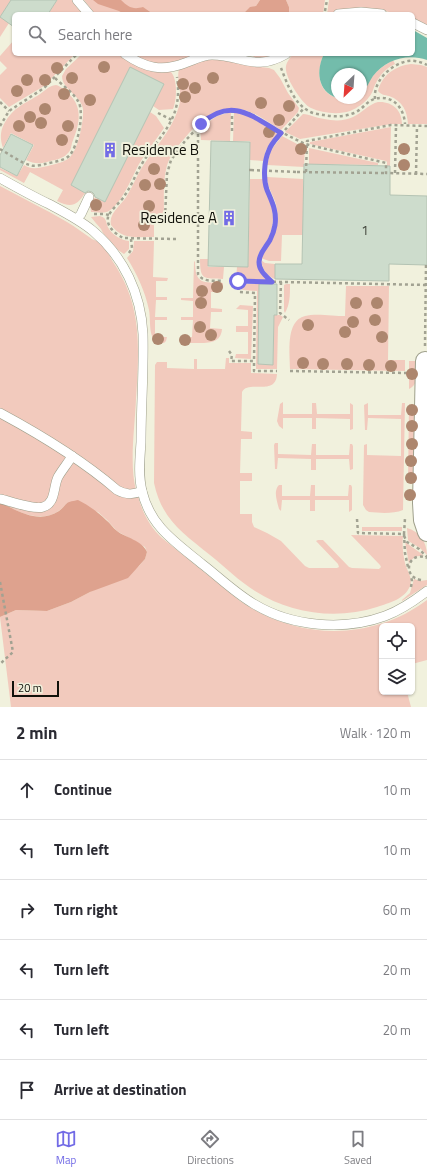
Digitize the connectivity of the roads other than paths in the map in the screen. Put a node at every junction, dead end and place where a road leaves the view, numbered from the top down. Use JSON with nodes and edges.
{"nodes":[{"id":1,"x":77,"y":0,"type":"edge"},
{"id":2,"x":87,"y":12,"type":"edge"},
{"id":3,"x":415,"y":24,"type":"edge"},
{"id":4,"x":427,"y":30,"type":"edge"},
{"id":5,"x":128,"y":56,"type":"edge"},
{"id":6,"x":204,"y":56,"type":"edge"},
{"id":7,"x":223,"y":56,"type":"edge"},
{"id":8,"x":282,"y":56,"type":"edge"},
{"id":9,"x":0,"y":178,"type":"edge"},
{"id":10,"x":89,"y":197,"type":"dead end"},
{"id":11,"x":77,"y":220,"type":"junction"},
{"id":12,"x":425,"y":361,"type":"road end"},
{"id":13,"x":0,"y":412,"type":"edge"},
{"id":14,"x":72,"y":456,"type":"junction"},
{"id":15,"x":142,"y":491,"type":"junction"},
{"id":16,"x":0,"y":499,"type":"edge"},
{"id":17,"x":427,"y":532,"type":"edge"},
{"id":18,"x":427,"y":592,"type":"edge"}],
"edges":[{"from":1,"to":2,"type":"lane"},
{"from":3,"to":4,"type":"lane"},
{"from":5,"to":6,"type":"lane"},
{"from":7,"to":8,"type":"lane"},
{"from":9,"to":11,"type":"lane"},
{"from":10,"to":11,"type":"lane"},
{"from":11,"to":15,"type":"lane"},
{"from":12,"to":17,"type":"street"},
{"from":13,"to":14,"type":"lane"},
{"from":14,"to":15,"type":"lane"},
{"from":14,"to":16,"type":"lane"},
{"from":15,"to":18,"type":"lane"}]}
